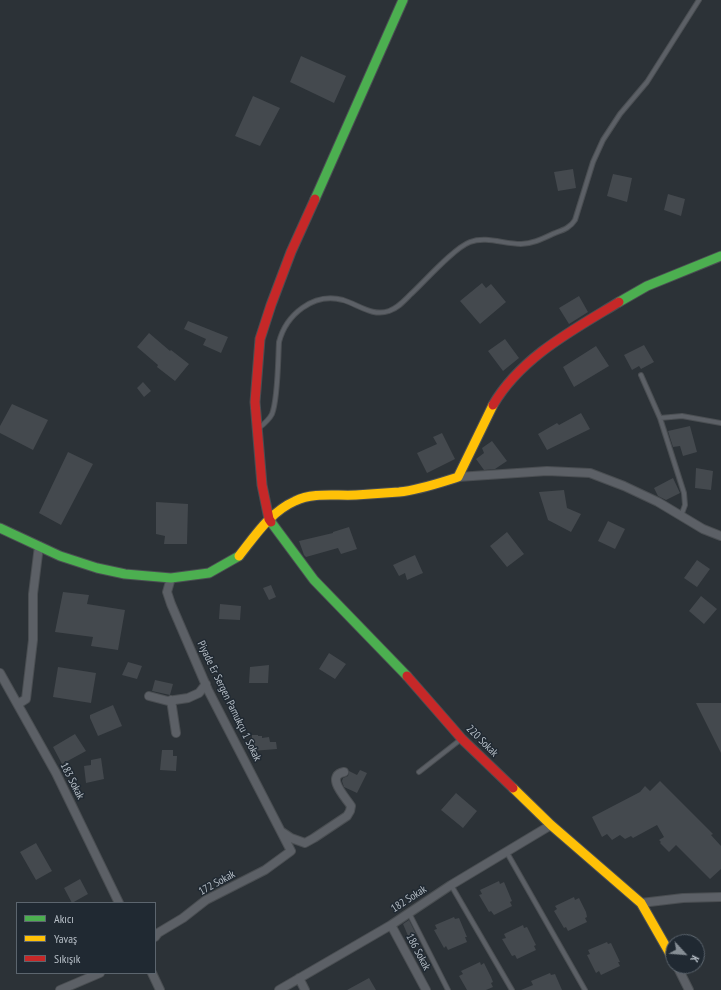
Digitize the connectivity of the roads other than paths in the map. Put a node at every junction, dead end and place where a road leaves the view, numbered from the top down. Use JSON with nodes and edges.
{"nodes":[{"id":1,"x":403,"y":0,"type":"edge"},
{"id":2,"x":699,"y":0,"type":"edge"},
{"id":3,"x":721,"y":256,"type":"edge"},
{"id":4,"x":641,"y":375,"type":"dead end"},
{"id":5,"x":660,"y":418,"type":"junction"},
{"id":6,"x":721,"y":423,"type":"edge"},
{"id":7,"x":257,"y":429,"type":"junction"},
{"id":8,"x":458,"y":477,"type":"junction"},
{"id":9,"x":681,"y":516,"type":"junction"},
{"id":10,"x":270,"y":519,"type":"junction"},
{"id":11,"x":0,"y":528,"type":"edge"},
{"id":12,"x":721,"y":536,"type":"edge"},
{"id":13,"x":39,"y":546,"type":"junction"},
{"id":14,"x":171,"y":578,"type":"junction"},
{"id":15,"x":0,"y":673,"type":"edge"},
{"id":16,"x":206,"y":684,"type":"junction"},
{"id":17,"x":149,"y":696,"type":"dead end"},
{"id":18,"x":171,"y":700,"type":"junction"},
{"id":19,"x":18,"y":704,"type":"junction"},
{"id":20,"x":176,"y":733,"type":"dead end"},
{"id":21,"x":462,"y":739,"type":"junction"},
{"id":22,"x":344,"y":772,"type":"dead end"},
{"id":23,"x":418,"y":772,"type":"dead end"},
{"id":24,"x":551,"y":825,"type":"junction"},
{"id":25,"x":282,"y":832,"type":"junction"},
{"id":26,"x":292,"y":851,"type":"joint"},
{"id":27,"x":506,"y":851,"type":"junction"},
{"id":28,"x":451,"y":885,"type":"junction"},
{"id":29,"x":721,"y":897,"type":"edge"},
{"id":30,"x":119,"y":902,"type":"edge"},
{"id":31,"x":641,"y":903,"type":"junction"},
{"id":32,"x":409,"y":913,"type":"junction"},
{"id":33,"x":391,"y":924,"type":"junction"},
{"id":34,"x":156,"y":936,"type":"edge"},
{"id":35,"x":665,"y":945,"type":"edge"},
{"id":36,"x":98,"y":974,"type":"edge"},
{"id":37,"x":152,"y":974,"type":"edge"},
{"id":38,"x":681,"y":974,"type":"edge"},
{"id":39,"x":299,"y":978,"type":"junction"},
{"id":40,"x":60,"y":990,"type":"edge"},
{"id":41,"x":160,"y":990,"type":"edge"},
{"id":42,"x":279,"y":990,"type":"edge"},
{"id":43,"x":305,"y":990,"type":"edge"},
{"id":44,"x":426,"y":990,"type":"edge"},
{"id":45,"x":448,"y":990,"type":"edge"},
{"id":46,"x":512,"y":990,"type":"edge"},
{"id":47,"x":585,"y":990,"type":"edge"},
{"id":48,"x":689,"y":990,"type":"edge"}],
"edges":[{"from":1,"to":7,"type":"street"},
{"from":2,"to":7,"type":"lane"},
{"from":3,"to":8,"type":"street"},
{"from":4,"to":5,"type":"lane"},
{"from":5,"to":6,"type":"lane"},
{"from":5,"to":9,"type":"lane"},
{"from":7,"to":10,"type":"street"},
{"from":8,"to":9,"type":"street"},
{"from":8,"to":10,"type":"street"},
{"from":9,"to":12,"type":"street"},
{"from":10,"to":14,"type":"street"},
{"from":10,"to":21,"type":"street","name":"220 Sokak"},
{"from":11,"to":13,"type":"street"},
{"from":13,"to":14,"type":"street"},
{"from":13,"to":19,"type":"street"},
{"from":14,"to":16,"type":"street","name":"Piyade Er Sergen Pamukçu 1 Sokak"},
{"from":15,"to":19,"type":"street","name":"183 Sokak"},
{"from":16,"to":18,"type":"street"},
{"from":16,"to":25,"type":"street","name":"Piyade Er Sergen Pamukçu 1 Sokak"},
{"from":17,"to":18,"type":"street"},
{"from":18,"to":20,"type":"street"},
{"from":19,"to":30,"type":"street","name":"183 Sokak"},
{"from":21,"to":23,"type":"lane"},
{"from":21,"to":24,"type":"street","name":"220 Sokak"},
{"from":22,"to":25,"type":"street"},
{"from":24,"to":27,"type":"street","name":"182 Sokak"},
{"from":24,"to":31,"type":"street","name":"220 Sokak"},
{"from":25,"to":26,"type":"street","name":"Piyade Er Sergen Pamukçu 1 Sokak"},
{"from":26,"to":34,"type":"street","name":"172 Sokak"},
{"from":27,"to":28,"type":"street","name":"182 Sokak"},
{"from":27,"to":47,"type":"lane"},
{"from":28,"to":32,"type":"street","name":"182 Sokak"},
{"from":28,"to":46,"type":"lane"},
{"from":29,"to":31,"type":"street"},
{"from":31,"to":35,"type":"street","name":"220 Sokak"},
{"from":32,"to":33,"type":"street","name":"182 Sokak"},
{"from":32,"to":45,"type":"lane"},
{"from":33,"to":39,"type":"street","name":"182 Sokak"},
{"from":33,"to":44,"type":"street","name":"186 Sokak"},
{"from":36,"to":40,"type":"street"},
{"from":37,"to":41,"type":"street"},
{"from":38,"to":48,"type":"street"},
{"from":39,"to":42,"type":"street","name":"182 Sokak"},
{"from":39,"to":43,"type":"street"}]}
